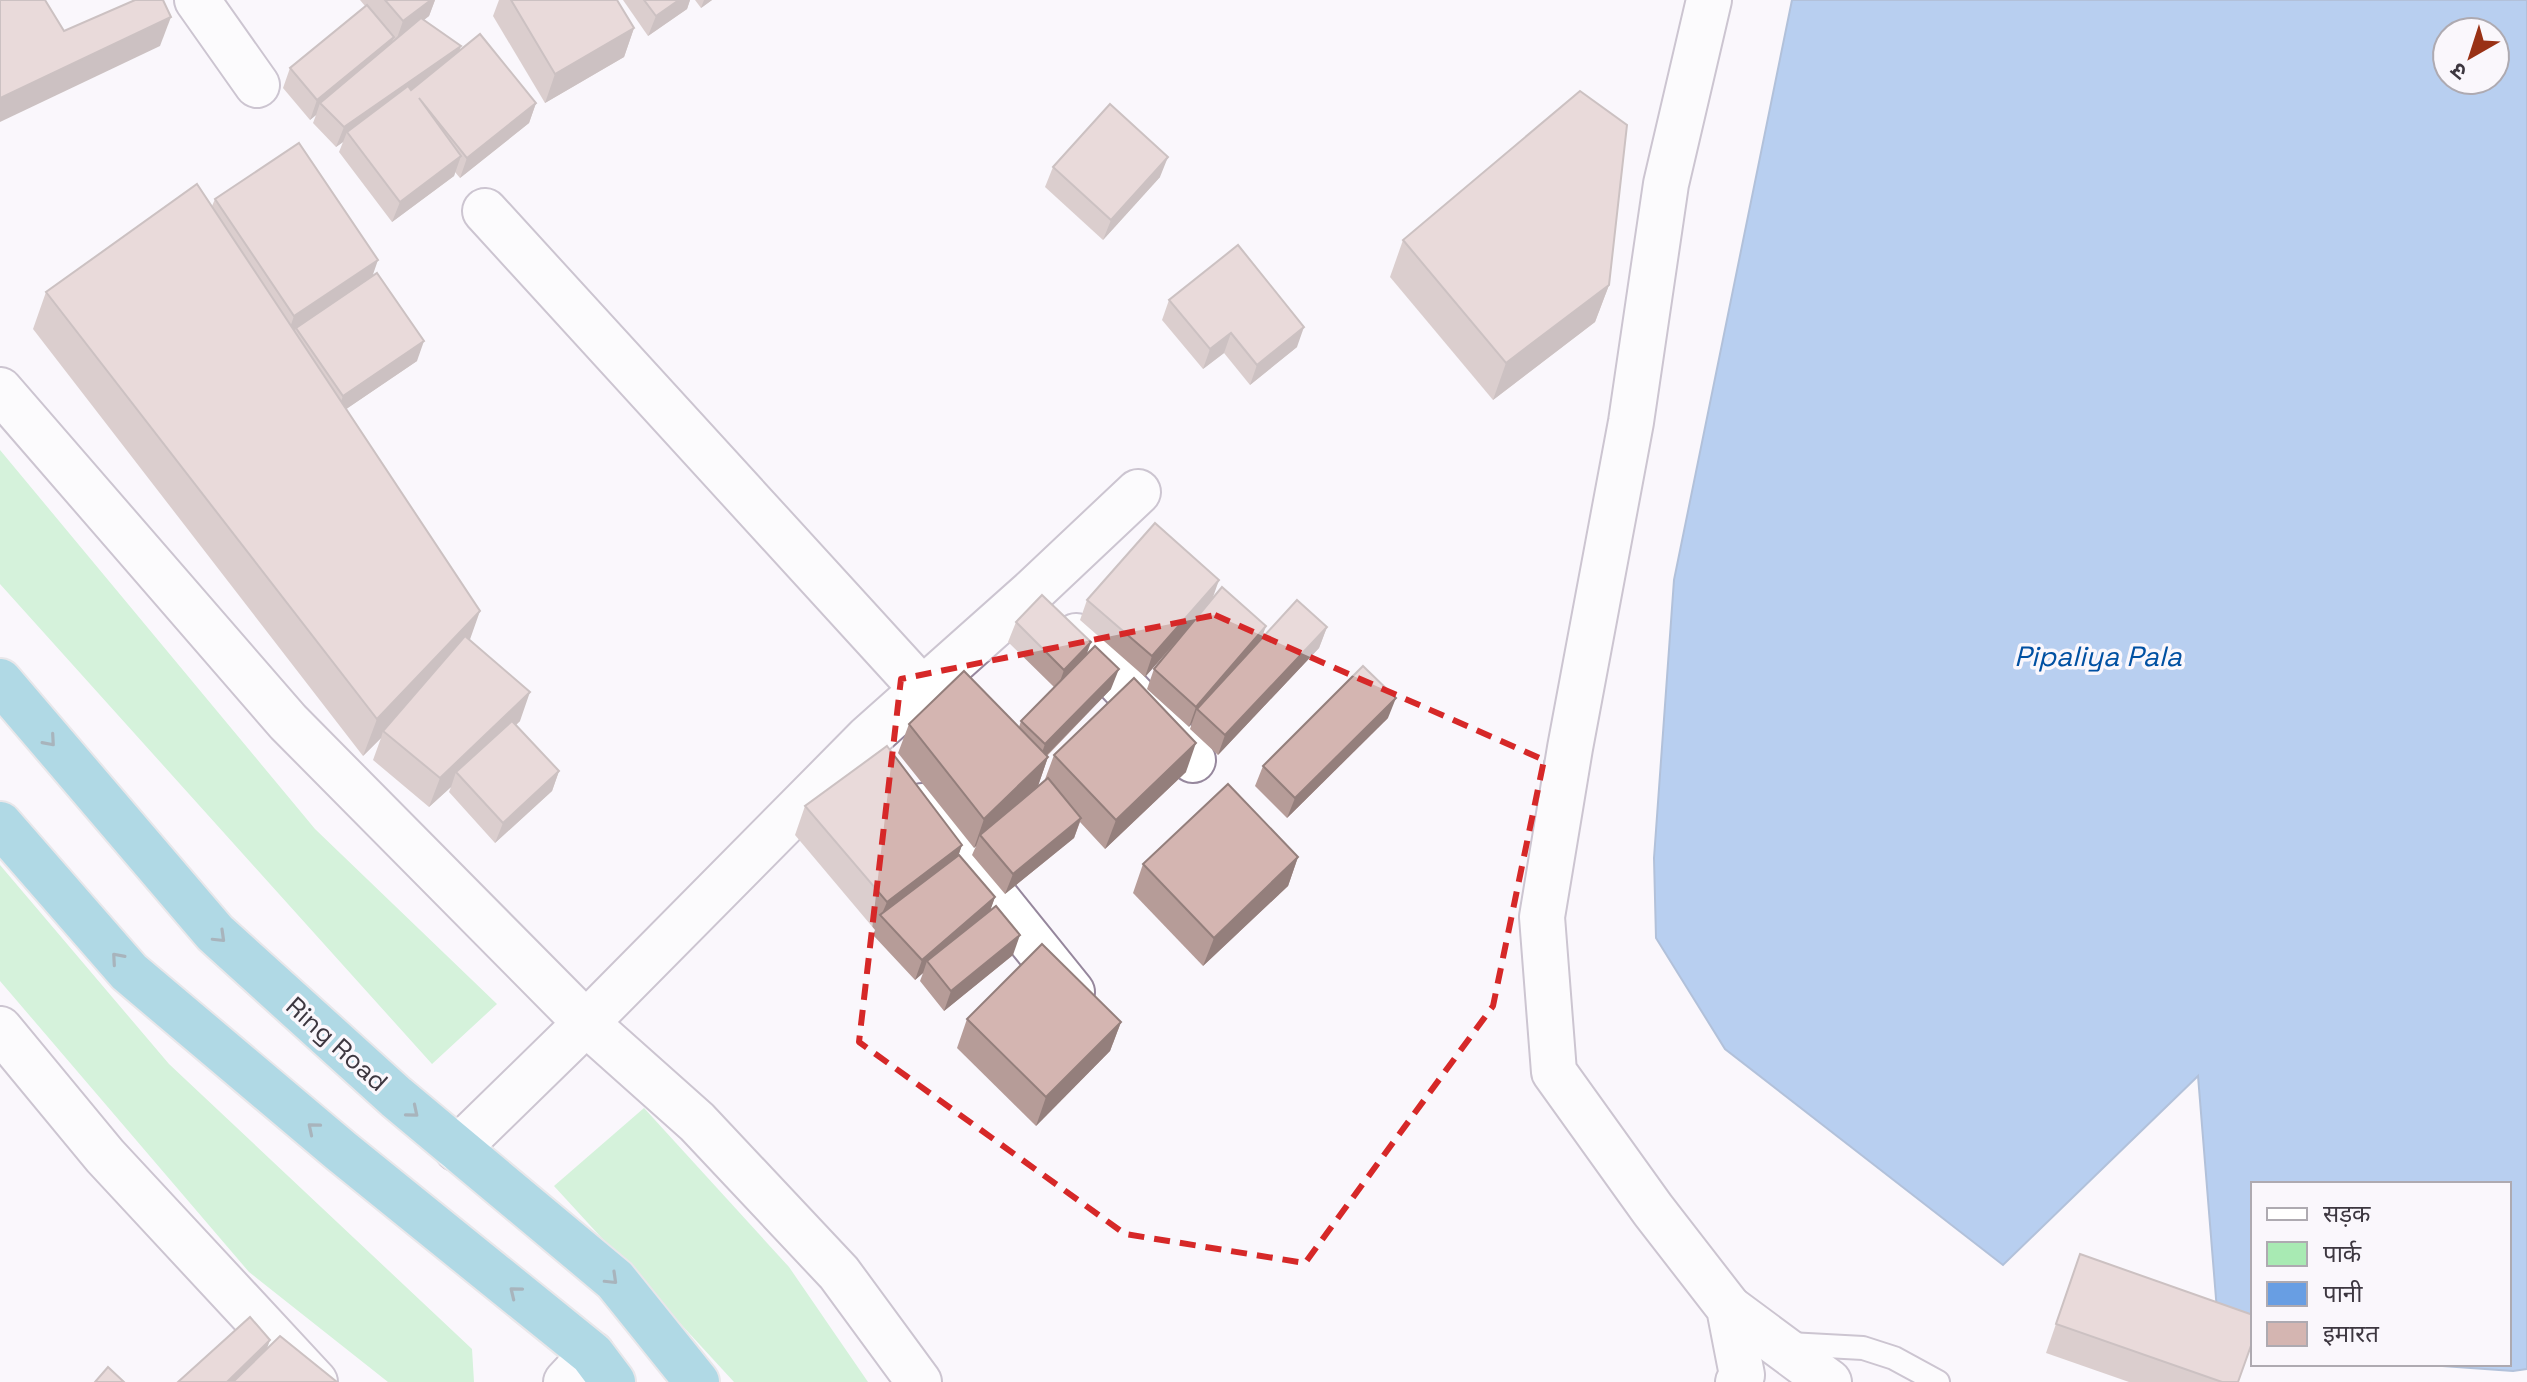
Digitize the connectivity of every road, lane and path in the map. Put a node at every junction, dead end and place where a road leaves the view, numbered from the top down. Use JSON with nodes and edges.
{"nodes":[{"id":1,"x":197,"y":0,"type":"edge"},
{"id":2,"x":1709,"y":0,"type":"edge"},
{"id":3,"x":257,"y":85,"type":"dead end"},
{"id":4,"x":485,"y":211,"type":"dead end"},
{"id":5,"x":0,"y":390,"type":"edge"},
{"id":6,"x":1138,"y":492,"type":"dead end"},
{"id":7,"x":1033,"y":591,"type":"junction"},
{"id":8,"x":0,"y":681,"type":"edge"},
{"id":9,"x":922,"y":689,"type":"junction"},
{"id":10,"x":868,"y":738,"type":"junction"},
{"id":11,"x":1193,"y":760,"type":"edge"},
{"id":12,"x":0,"y":824,"type":"edge"},
{"id":13,"x":1072,"y":992,"type":"edge"},
{"id":14,"x":586,"y":1023,"type":"junction"},
{"id":15,"x":0,"y":1029,"type":"edge"},
{"id":16,"x":457,"y":1149,"type":"junction"},
{"id":17,"x":1729,"y":1308,"type":"junction"},
{"id":18,"x":1776,"y":1343,"type":"junction"},
{"id":19,"x":590,"y":1373,"type":"edge"},
{"id":20,"x":315,"y":1382,"type":"edge"},
{"id":21,"x":697,"y":1382,"type":"edge"},
{"id":22,"x":919,"y":1382,"type":"edge"},
{"id":23,"x":1738,"y":1382,"type":"edge"},
{"id":24,"x":1829,"y":1382,"type":"edge"},
{"id":25,"x":1938,"y":1382,"type":"edge"}],
"edges":[{"from":1,"to":3,"type":"street"},
{"from":2,"to":17,"type":"street"},
{"from":4,"to":9,"type":"street"},
{"from":5,"to":14,"type":"street"},
{"from":6,"to":7,"type":"street"},
{"from":7,"to":9,"type":"street"},
{"from":7,"to":11,"type":"street"},
{"from":8,"to":16,"type":"highway","name":"Ring Road","one_way":true},
{"from":9,"to":10,"type":"street"},
{"from":10,"to":13,"type":"street"},
{"from":10,"to":14,"type":"street"},
{"from":19,"to":12,"type":"highway","one_way":true},
{"from":14,"to":16,"type":"street"},
{"from":14,"to":22,"type":"street"},
{"from":15,"to":20,"type":"street"},
{"from":16,"to":21,"type":"highway","name":"Ring Road","one_way":true},
{"from":17,"to":18,"type":"street"},
{"from":17,"to":23,"type":"street"},
{"from":18,"to":24,"type":"street"},
{"from":18,"to":25,"type":"lane"}]}
